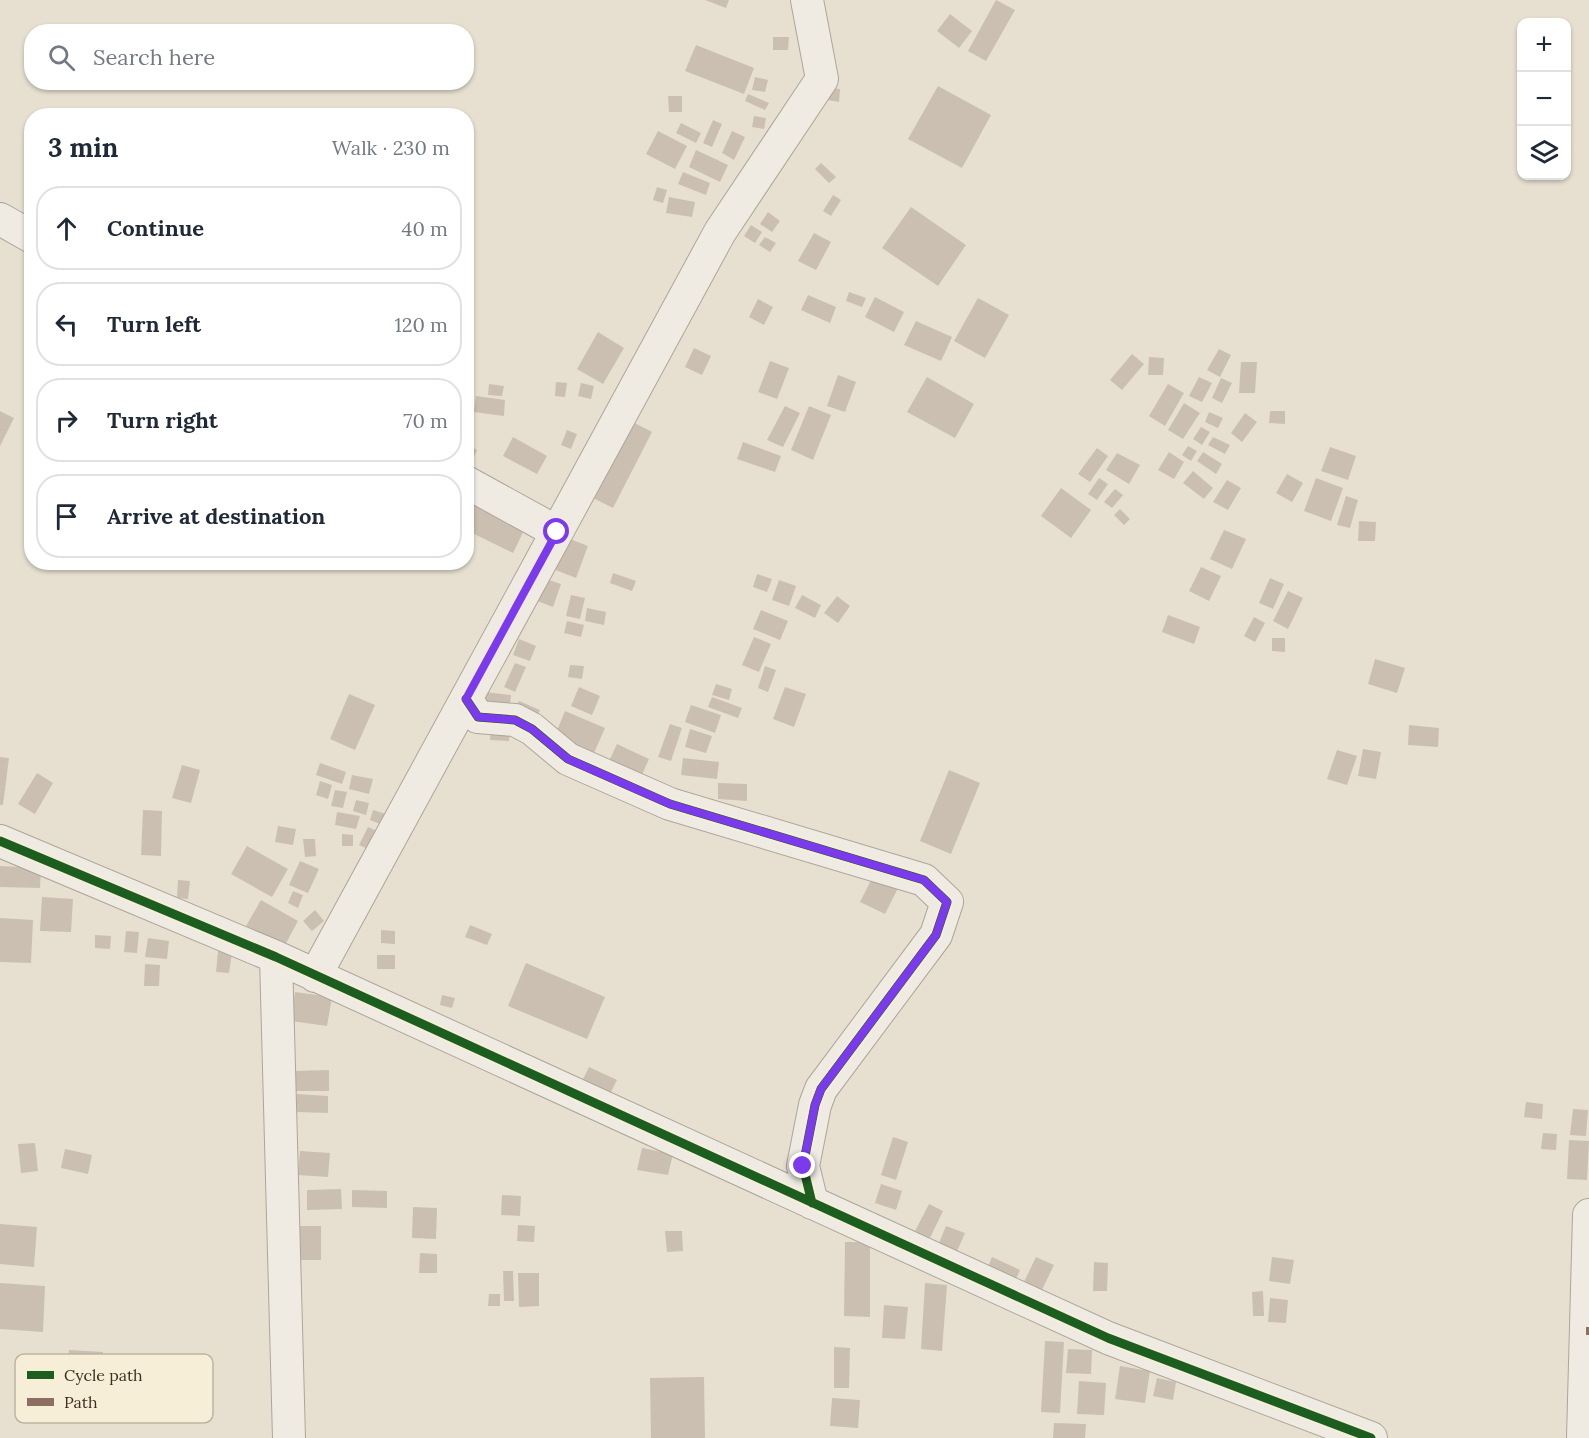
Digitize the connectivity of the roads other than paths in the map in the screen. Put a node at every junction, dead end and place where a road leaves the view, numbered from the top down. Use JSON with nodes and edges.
{"nodes":[{"id":1,"x":807,"y":0,"type":"edge"},
{"id":2,"x":0,"y":219,"type":"edge"},
{"id":3,"x":24,"y":232,"type":"edge"},
{"id":4,"x":474,"y":486,"type":"edge"},
{"id":5,"x":557,"y":532,"type":"junction"},
{"id":6,"x":466,"y":699,"type":"junction"},
{"id":7,"x":0,"y":841,"type":"edge"},
{"id":8,"x":276,"y":957,"type":"junction"},
{"id":9,"x":315,"y":976,"type":"junction"},
{"id":10,"x":812,"y":1203,"type":"junction"},
{"id":11,"x":1589,"y":1215,"type":"edge"},
{"id":12,"x":1587,"y":1331,"type":"edge"},
{"id":13,"x":290,"y":1438,"type":"edge"},
{"id":14,"x":1371,"y":1438,"type":"edge"},
{"id":15,"x":1583,"y":1438,"type":"edge"}],
"edges":[{"from":1,"to":5,"type":"street"},
{"from":2,"to":3,"type":"street"},
{"from":4,"to":5,"type":"street"},
{"from":5,"to":6,"type":"street"},
{"from":6,"to":9,"type":"street"},
{"from":6,"to":10,"type":"street"},
{"from":7,"to":8,"type":"street"},
{"from":8,"to":9,"type":"street"},
{"from":8,"to":13,"type":"street"},
{"from":9,"to":10,"type":"street"},
{"from":10,"to":14,"type":"street"},
{"from":11,"to":12,"type":"street"},
{"from":12,"to":15,"type":"street"}]}
